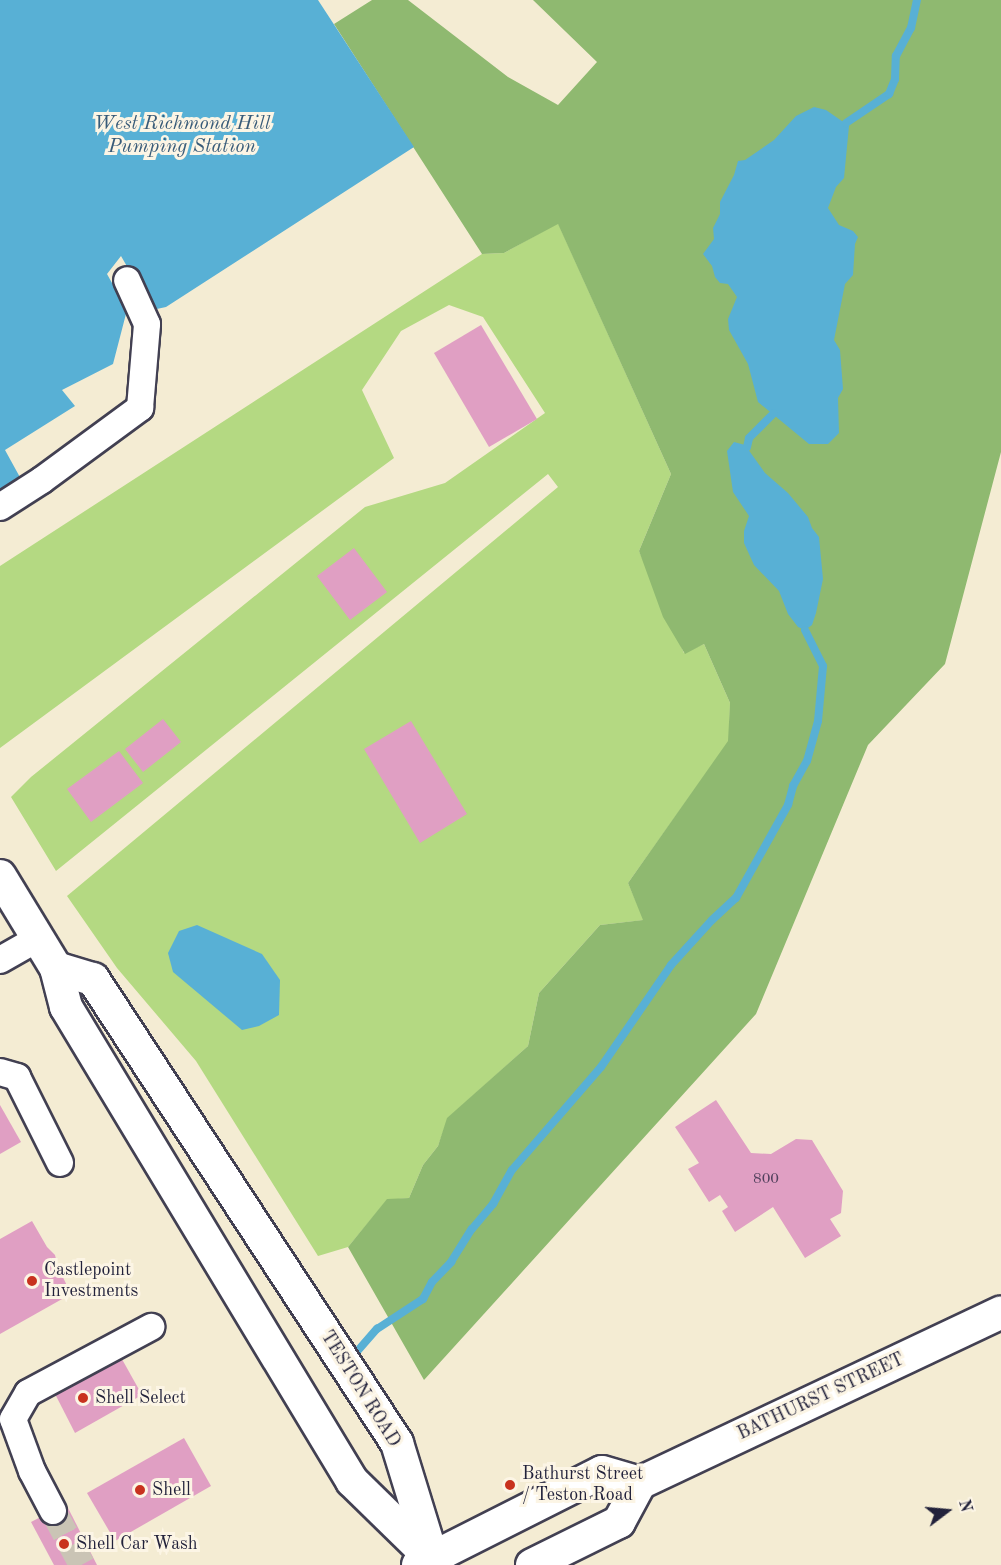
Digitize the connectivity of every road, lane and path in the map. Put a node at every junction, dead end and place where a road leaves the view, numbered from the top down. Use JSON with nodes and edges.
{"nodes":[{"id":1,"x":127,"y":280,"type":"dead end"},
{"id":2,"x":0,"y":507,"type":"edge"},
{"id":3,"x":0,"y":876,"type":"edge"},
{"id":4,"x":37,"y":939,"type":"junction"},
{"id":5,"x":0,"y":960,"type":"edge"},
{"id":6,"x":56,"y":968,"type":"junction"},
{"id":7,"x":0,"y":1072,"type":"edge"},
{"id":8,"x":60,"y":1163,"type":"dead end"},
{"id":9,"x":1001,"y":1312,"type":"edge"},
{"id":10,"x":151,"y":1327,"type":"dead end"},
{"id":11,"x":640,"y":1483,"type":"junction"},
{"id":12,"x":53,"y":1511,"type":"tunnel mouth"},
{"id":13,"x":429,"y":1562,"type":"edge"},
{"id":14,"x":532,"y":1565,"type":"edge"}],
"edges":[{"from":1,"to":2,"type":"street"},
{"from":3,"to":4,"type":"main road"},
{"from":4,"to":5,"type":"street"},
{"from":4,"to":6,"type":"main road"},
{"from":6,"to":13,"type":"main road"},
{"from":6,"to":13,"type":"main road","name":"TESTON ROAD"},
{"from":7,"to":8,"type":"street"},
{"from":9,"to":11,"type":"main road","name":"BATHURST STREET"},
{"from":10,"to":12,"type":"street"},
{"from":11,"to":13,"type":"main road"},
{"from":11,"to":14,"type":"main road"}]}
